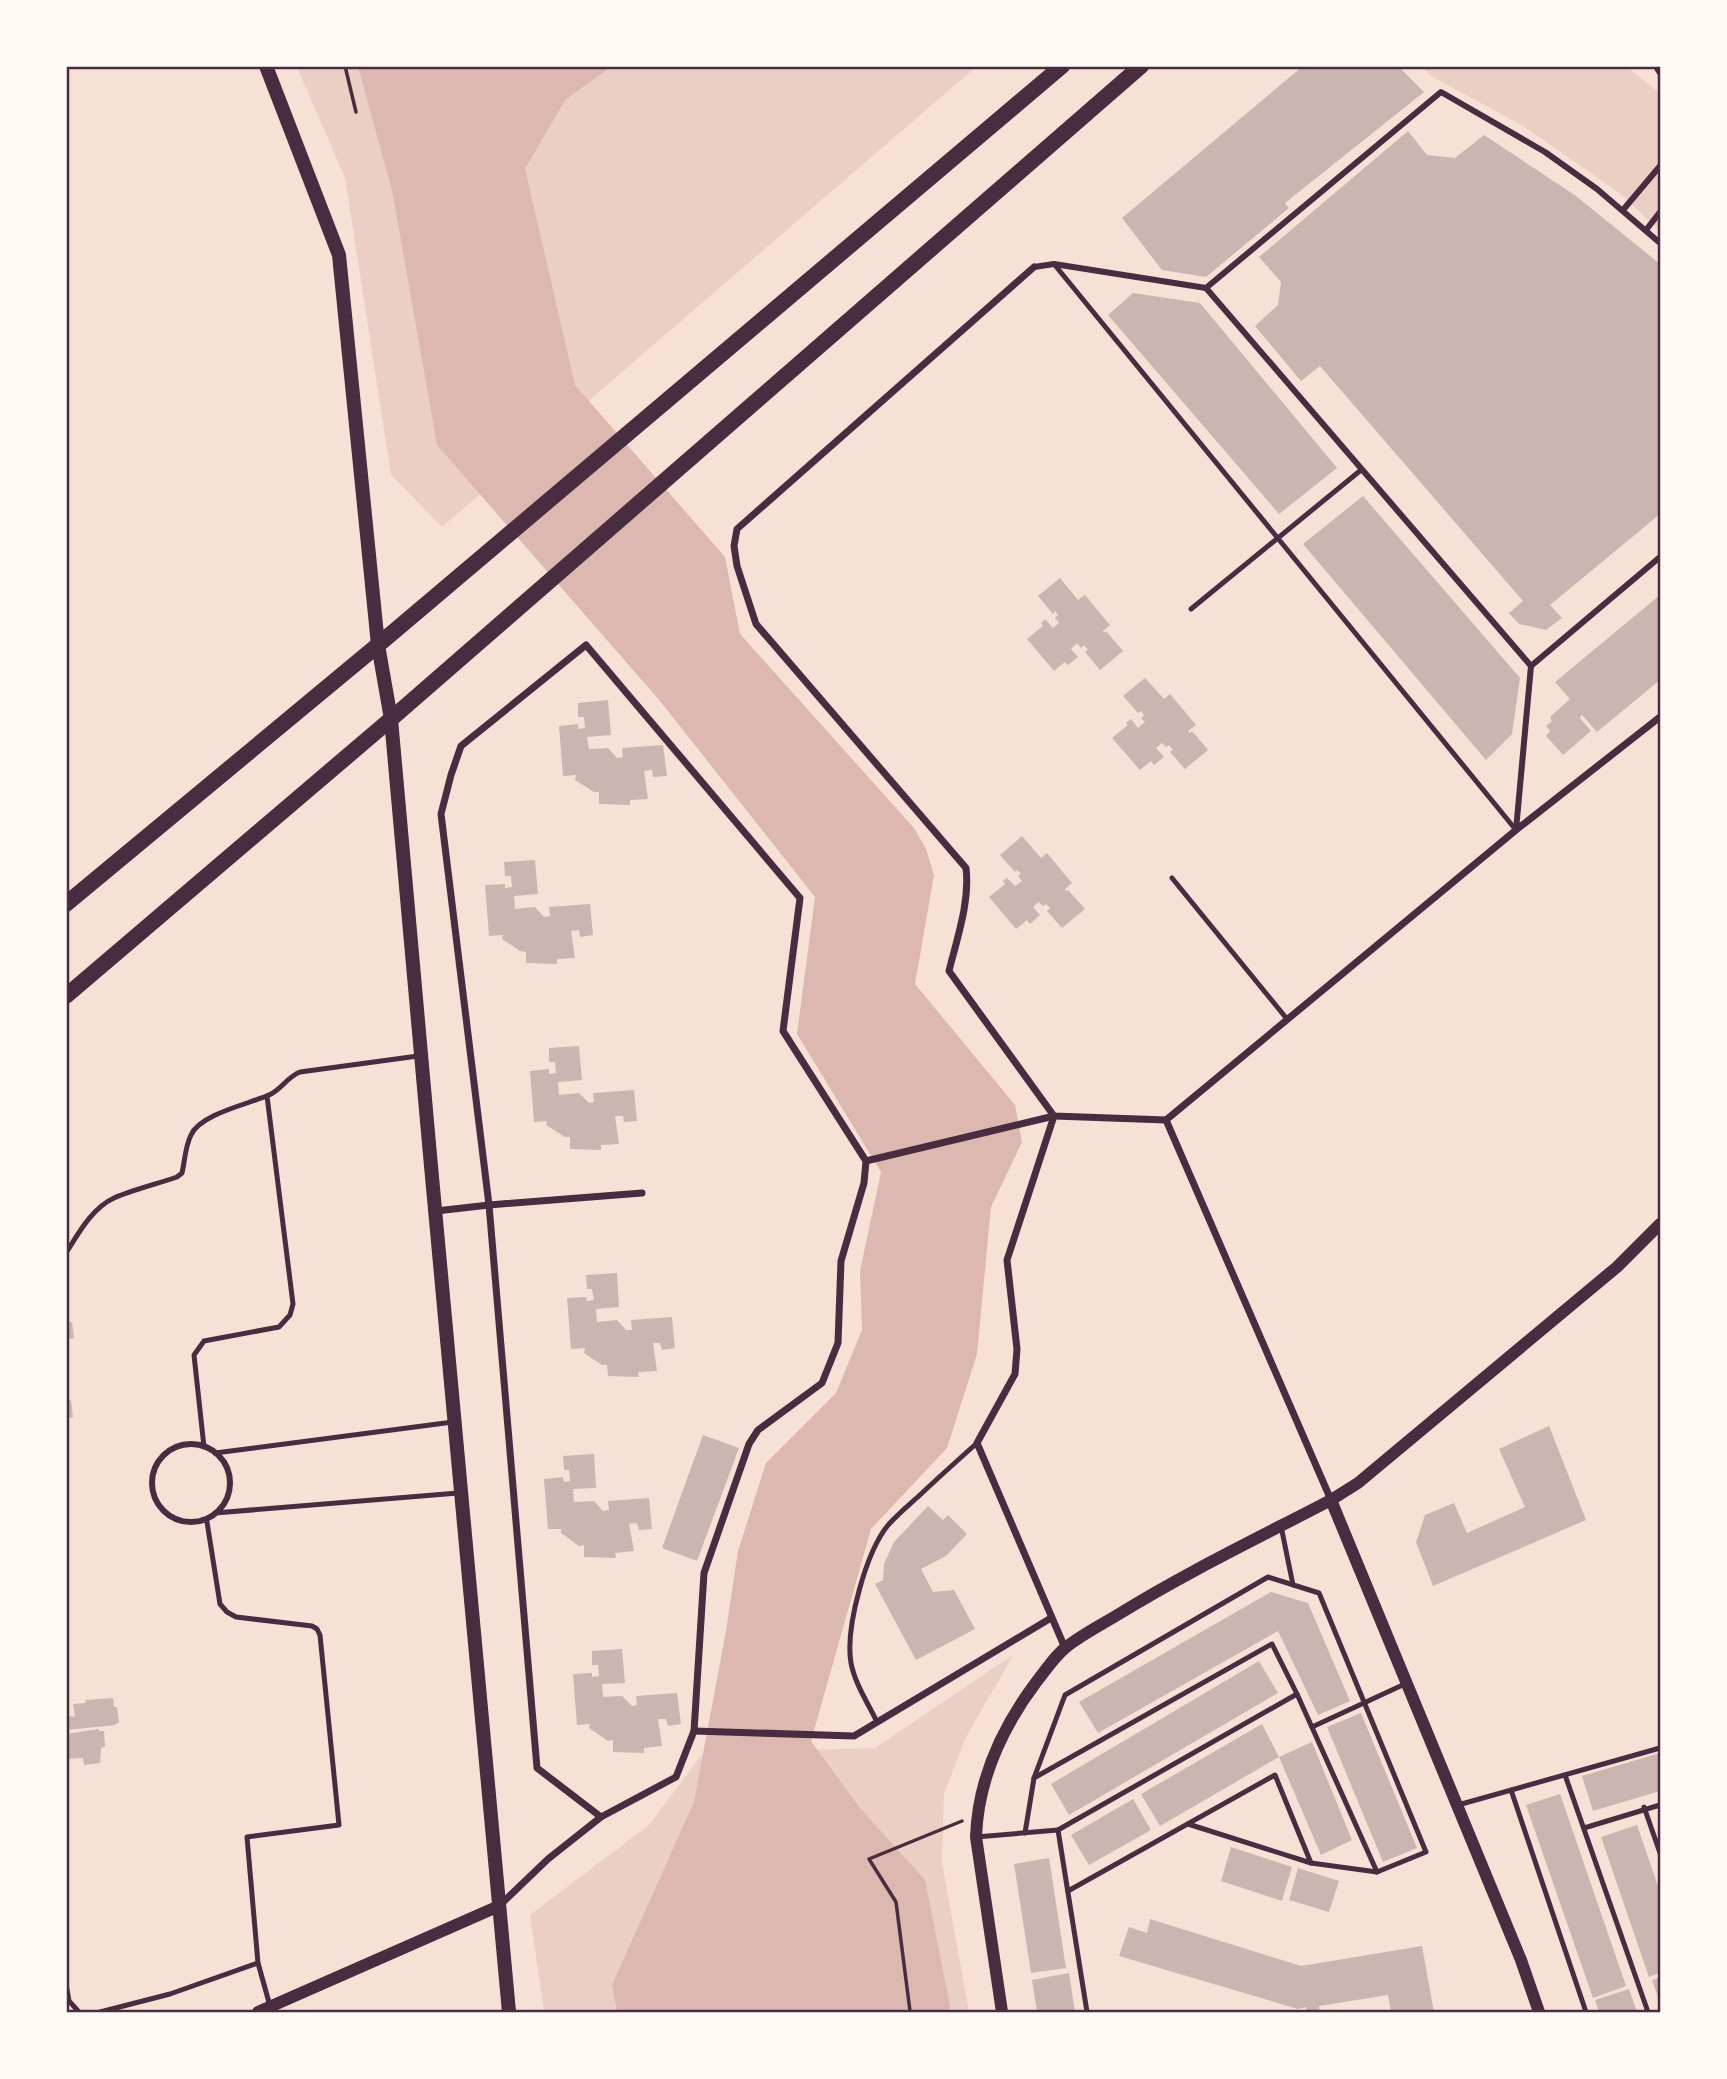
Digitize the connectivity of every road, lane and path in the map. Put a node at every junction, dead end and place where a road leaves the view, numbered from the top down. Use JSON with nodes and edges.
{"nodes":[{"id":1,"x":266,"y":66,"type":"edge"},
{"id":2,"x":345,"y":66,"type":"edge"},
{"id":3,"x":1062,"y":66,"type":"edge"},
{"id":4,"x":1142,"y":66,"type":"edge"},
{"id":5,"x":1655,"y":66,"type":"edge"},
{"id":6,"x":1661,"y":74,"type":"edge"},
{"id":7,"x":356,"y":112,"type":"dead end"},
{"id":8,"x":1661,"y":166,"type":"edge"},
{"id":9,"x":1623,"y":210,"type":"junction"},
{"id":10,"x":1661,"y":212,"type":"edge"},
{"id":11,"x":1646,"y":230,"type":"junction"},
{"id":12,"x":1661,"y":243,"type":"edge"},
{"id":13,"x":1054,"y":264,"type":"junction"},
{"id":14,"x":1034,"y":267,"type":"joint"},
{"id":15,"x":1206,"y":288,"type":"junction"},
{"id":16,"x":1361,"y":470,"type":"junction"},
{"id":17,"x":1277,"y":537,"type":"junction"},
{"id":18,"x":1661,"y":557,"type":"edge"},
{"id":19,"x":1191,"y":609,"type":"dead end"},
{"id":20,"x":378,"y":645,"type":"junction"},
{"id":21,"x":1531,"y":666,"type":"junction"},
{"id":22,"x":1661,"y":717,"type":"edge"},
{"id":23,"x":391,"y":719,"type":"junction"},
{"id":24,"x":1516,"y":830,"type":"junction"},
{"id":25,"x":1172,"y":878,"type":"dead end"},
{"id":26,"x":66,"y":904,"type":"edge"},
{"id":27,"x":66,"y":996,"type":"edge"},
{"id":28,"x":1287,"y":1019,"type":"junction"},
{"id":29,"x":422,"y":1055,"type":"junction"},
{"id":30,"x":267,"y":1096,"type":"junction"},
{"id":31,"x":1054,"y":1116,"type":"junction"},
{"id":32,"x":1166,"y":1120,"type":"junction"},
{"id":33,"x":866,"y":1161,"type":"junction"},
{"id":34,"x":642,"y":1193,"type":"dead end"},
{"id":35,"x":489,"y":1205,"type":"junction"},
{"id":36,"x":436,"y":1211,"type":"junction"},
{"id":37,"x":1661,"y":1224,"type":"edge"},
{"id":38,"x":66,"y":1253,"type":"edge"},
{"id":39,"x":453,"y":1422,"type":"junction"},
{"id":40,"x":976,"y":1443,"type":"junction"},
{"id":41,"x":204,"y":1447,"type":"junction"},
{"id":42,"x":215,"y":1452,"type":"junction"},
{"id":43,"x":461,"y":1493,"type":"junction"},
{"id":44,"x":1331,"y":1500,"type":"junction"},
{"id":45,"x":215,"y":1513,"type":"junction"},
{"id":46,"x":207,"y":1522,"type":"dead end"},
{"id":47,"x":1281,"y":1526,"type":"junction"},
{"id":48,"x":1293,"y":1585,"type":"junction"},
{"id":49,"x":1051,"y":1618,"type":"junction"},
{"id":50,"x":1065,"y":1648,"type":"junction"},
{"id":51,"x":1407,"y":1684,"type":"junction"},
{"id":52,"x":1297,"y":1694,"type":"junction"},
{"id":53,"x":1364,"y":1703,"type":"junction"},
{"id":54,"x":877,"y":1722,"type":"junction"},
{"id":55,"x":1312,"y":1727,"type":"junction"},
{"id":56,"x":694,"y":1731,"type":"junction"},
{"id":57,"x":1661,"y":1748,"type":"edge"},
{"id":58,"x":1565,"y":1775,"type":"junction"},
{"id":59,"x":1034,"y":1778,"type":"junction"},
{"id":60,"x":1511,"y":1790,"type":"junction"},
{"id":61,"x":1458,"y":1805,"type":"junction"},
{"id":62,"x":1661,"y":1805,"type":"edge"},
{"id":63,"x":1645,"y":1808,"type":"junction"},
{"id":64,"x":977,"y":1815,"type":"junction"},
{"id":65,"x":601,"y":1817,"type":"junction"},
{"id":66,"x":1188,"y":1824,"type":"junction"},
{"id":67,"x":1584,"y":1828,"type":"junction"},
{"id":68,"x":1058,"y":1830,"type":"junction"},
{"id":69,"x":1025,"y":1833,"type":"junction"},
{"id":70,"x":976,"y":1837,"type":"junction"},
{"id":71,"x":1661,"y":1853,"type":"edge"},
{"id":72,"x":1311,"y":1863,"type":"junction"},
{"id":73,"x":1377,"y":1872,"type":"junction"},
{"id":74,"x":1068,"y":1891,"type":"junction"},
{"id":75,"x":499,"y":1906,"type":"junction"},
{"id":76,"x":258,"y":1963,"type":"junction"},
{"id":77,"x":66,"y":1984,"type":"edge"},
{"id":78,"x":265,"y":2010,"type":"edge"},
{"id":79,"x":79,"y":2012,"type":"edge"},
{"id":80,"x":100,"y":2012,"type":"edge"},
{"id":81,"x":509,"y":2012,"type":"edge"},
{"id":82,"x":913,"y":2012,"type":"edge"},
{"id":83,"x":1002,"y":2012,"type":"edge"},
{"id":84,"x":1087,"y":2012,"type":"edge"},
{"id":85,"x":1539,"y":2012,"type":"edge"},
{"id":86,"x":1586,"y":2012,"type":"edge"},
{"id":87,"x":1648,"y":2012,"type":"edge"}],
"edges":[{"from":1,"to":20,"type":"main road"},
{"from":2,"to":7,"type":"path"},
{"from":3,"to":20,"type":"highway"},
{"from":4,"to":23,"type":"highway"},
{"from":5,"to":6,"type":"lane"},
{"from":8,"to":9,"type":"street"},
{"from":9,"to":11,"type":"street"},
{"from":9,"to":15,"type":"street"},
{"from":10,"to":11,"type":"street"},
{"from":11,"to":12,"type":"street"},
{"from":13,"to":14,"type":"street"},
{"from":13,"to":15,"type":"street"},
{"from":13,"to":17,"type":"lane"},
{"from":14,"to":31,"type":"street"},
{"from":15,"to":16,"type":"street"},
{"from":16,"to":17,"type":"lane"},
{"from":16,"to":21,"type":"street"},
{"from":17,"to":19,"type":"lane"},
{"from":17,"to":24,"type":"lane"},
{"from":18,"to":21,"type":"street"},
{"from":20,"to":23,"type":"main road"},
{"from":20,"to":26,"type":"highway"},
{"from":21,"to":24,"type":"street"},
{"from":22,"to":24,"type":"street"},
{"from":23,"to":27,"type":"highway"},
{"from":23,"to":29,"type":"main road"},
{"from":24,"to":28,"type":"street"},
{"from":25,"to":28,"type":"lane"},
{"from":28,"to":32,"type":"street"},
{"from":29,"to":30,"type":"lane"},
{"from":29,"to":36,"type":"main road"},
{"from":30,"to":38,"type":"lane"},
{"from":30,"to":41,"type":"lane"},
{"from":31,"to":32,"type":"street"},
{"from":31,"to":33,"type":"street"},
{"from":31,"to":40,"type":"street"},
{"from":32,"to":44,"type":"street"},
{"from":33,"to":35,"type":"street"},
{"from":33,"to":56,"type":"street"},
{"from":34,"to":35,"type":"street"},
{"from":35,"to":36,"type":"street"},
{"from":35,"to":65,"type":"street"},
{"from":36,"to":39,"type":"main road"},
{"from":37,"to":44,"type":"street"},
{"from":39,"to":42,"type":"lane"},
{"from":39,"to":43,"type":"main road"},
{"from":40,"to":49,"type":"street"},
{"from":40,"to":54,"type":"lane"},
{"from":41,"to":42,"type":"street"},
{"from":41,"to":45,"type":"street"},
{"from":42,"to":45,"type":"street"},
{"from":43,"to":45,"type":"lane"},
{"from":43,"to":75,"type":"main road"},
{"from":44,"to":47,"type":"street"},
{"from":44,"to":51,"type":"street"},
{"from":46,"to":76,"type":"lane"},
{"from":47,"to":48,"type":"lane"},
{"from":47,"to":50,"type":"street"},
{"from":48,"to":53,"type":"lane"},
{"from":48,"to":59,"type":"lane"},
{"from":49,"to":50,"type":"street"},
{"from":49,"to":54,"type":"street"},
{"from":50,"to":64,"type":"street"},
{"from":51,"to":53,"type":"lane"},
{"from":51,"to":61,"type":"street"},
{"from":52,"to":55,"type":"lane"},
{"from":52,"to":59,"type":"lane"},
{"from":52,"to":68,"type":"lane"},
{"from":53,"to":55,"type":"lane"},
{"from":53,"to":73,"type":"lane"},
{"from":54,"to":56,"type":"street"},
{"from":55,"to":73,"type":"lane"},
{"from":56,"to":65,"type":"street"},
{"from":57,"to":58,"type":"lane"},
{"from":58,"to":60,"type":"lane"},
{"from":58,"to":67,"type":"lane"},
{"from":59,"to":69,"type":"lane"},
{"from":60,"to":61,"type":"lane"},
{"from":60,"to":86,"type":"lane"},
{"from":61,"to":85,"type":"street"},
{"from":62,"to":63,"type":"lane"},
{"from":63,"to":67,"type":"lane"},
{"from":63,"to":71,"type":"lane"},
{"from":64,"to":70,"type":"street"},
{"from":64,"to":82,"type":"path"},
{"from":65,"to":75,"type":"street"},
{"from":66,"to":72,"type":"lane"},
{"from":66,"to":72,"type":"lane"},
{"from":66,"to":74,"type":"lane"},
{"from":67,"to":87,"type":"lane"},
{"from":68,"to":69,"type":"lane"},
{"from":68,"to":74,"type":"lane"},
{"from":69,"to":70,"type":"lane"},
{"from":70,"to":83,"type":"street"},
{"from":72,"to":73,"type":"lane"},
{"from":74,"to":84,"type":"lane"},
{"from":75,"to":78,"type":"street"},
{"from":75,"to":81,"type":"main road"},
{"from":76,"to":78,"type":"lane"},
{"from":76,"to":80,"type":"lane"},
{"from":77,"to":79,"type":"lane"}]}
